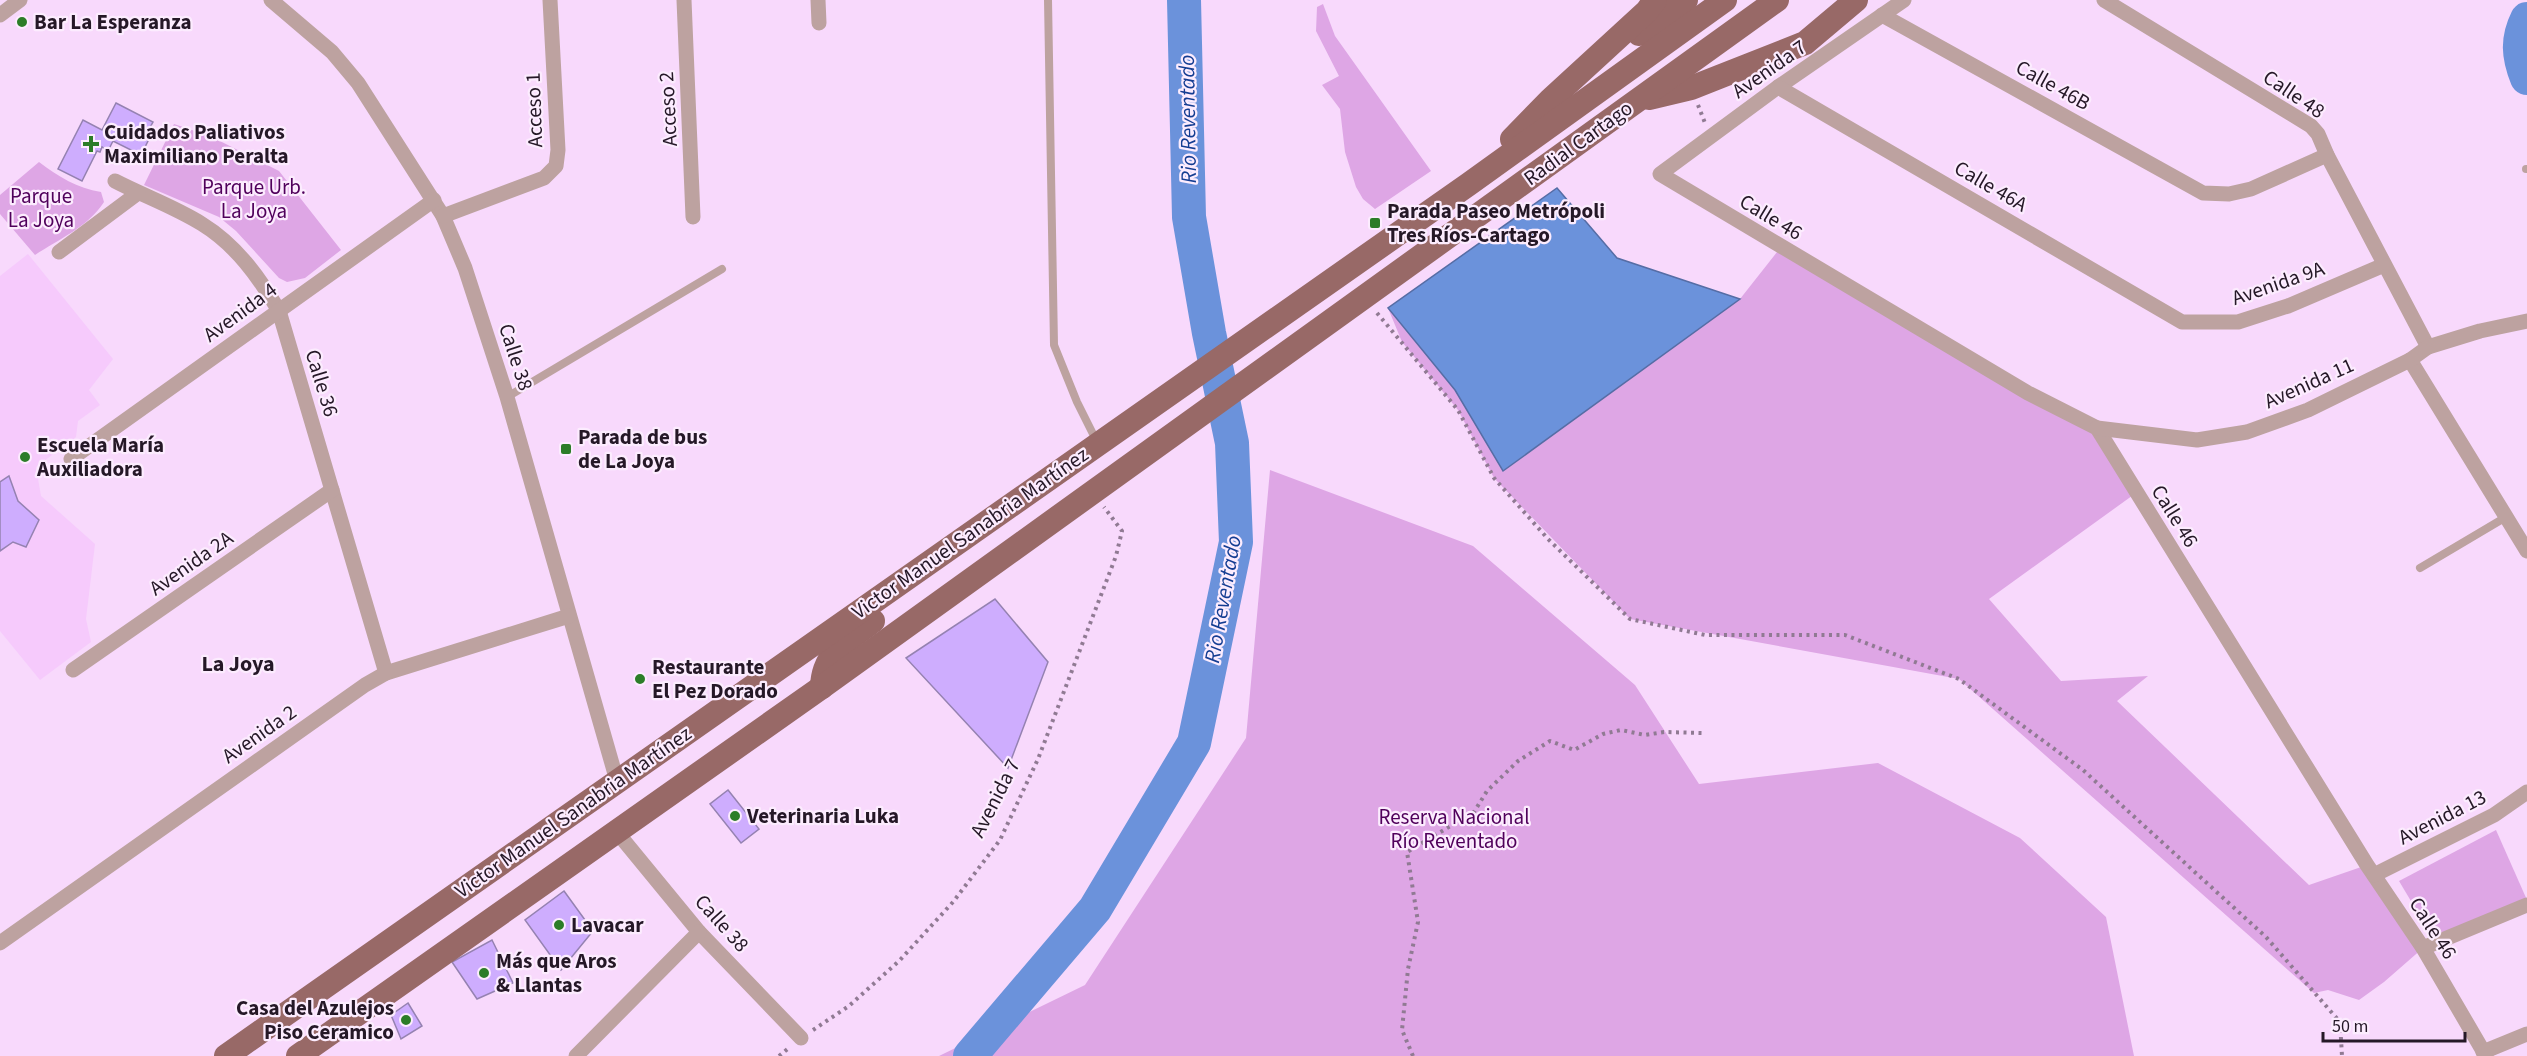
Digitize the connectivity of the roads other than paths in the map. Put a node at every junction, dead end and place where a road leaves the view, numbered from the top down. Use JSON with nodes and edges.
{"nodes":[{"id":1,"x":20,"y":0,"type":"edge"},
{"id":2,"x":271,"y":0,"type":"edge"},
{"id":3,"x":550,"y":0,"type":"edge"},
{"id":4,"x":684,"y":0,"type":"edge"},
{"id":5,"x":818,"y":0,"type":"edge"},
{"id":6,"x":1048,"y":0,"type":"edge"},
{"id":7,"x":1655,"y":0,"type":"edge"},
{"id":8,"x":1686,"y":0,"type":"edge"},
{"id":9,"x":1725,"y":0,"type":"edge"},
{"id":10,"x":1778,"y":0,"type":"edge"},
{"id":11,"x":1856,"y":0,"type":"edge"},
{"id":12,"x":1904,"y":0,"type":"edge"},
{"id":13,"x":2104,"y":0,"type":"edge"},
{"id":14,"x":0,"y":15,"type":"edge"},
{"id":15,"x":1882,"y":15,"type":"junction"},
{"id":16,"x":819,"y":23,"type":"dead end"},
{"id":17,"x":1778,"y":87,"type":"junction"},
{"id":18,"x":1550,"y":100,"type":"junction"},
{"id":19,"x":1635,"y":102,"type":"junction"},
{"id":20,"x":2327,"y":155,"type":"junction"},
{"id":21,"x":1660,"y":174,"type":"joint"},
{"id":22,"x":115,"y":181,"type":"dead end"},
{"id":23,"x":1469,"y":184,"type":"junction"},
{"id":24,"x":138,"y":193,"type":"junction"},
{"id":25,"x":434,"y":200,"type":"junction"},
{"id":26,"x":443,"y":216,"type":"junction"},
{"id":27,"x":693,"y":217,"type":"dead end"},
{"id":28,"x":59,"y":252,"type":"dead end"},
{"id":29,"x":2384,"y":265,"type":"junction"},
{"id":30,"x":722,"y":269,"type":"dead end"},
{"id":31,"x":279,"y":311,"type":"junction"},
{"id":32,"x":2527,"y":321,"type":"edge"},
{"id":33,"x":2182,"y":322,"type":"joint"},
{"id":34,"x":2428,"y":347,"type":"junction"},
{"id":35,"x":2410,"y":360,"type":"junction"},
{"id":36,"x":1184,"y":382,"type":"joint"},
{"id":37,"x":507,"y":397,"type":"junction"},
{"id":38,"x":1203,"y":412,"type":"joint"},
{"id":39,"x":2097,"y":428,"type":"junction"},
{"id":40,"x":1097,"y":443,"type":"junction"},
{"id":41,"x":71,"y":459,"type":"dead end"},
{"id":42,"x":332,"y":490,"type":"junction"},
{"id":43,"x":2506,"y":517,"type":"junction"},
{"id":44,"x":2527,"y":551,"type":"edge"},
{"id":45,"x":2420,"y":568,"type":"dead end"},
{"id":46,"x":913,"y":573,"type":"junction"},
{"id":47,"x":569,"y":616,"type":"junction"},
{"id":48,"x":74,"y":670,"type":"dead end"},
{"id":49,"x":386,"y":673,"type":"junction"},
{"id":50,"x":822,"y":687,"type":"junction"},
{"id":51,"x":617,"y":781,"type":"junction"},
{"id":52,"x":2527,"y":792,"type":"edge"},
{"id":53,"x":616,"y":831,"type":"junction"},
{"id":54,"x":2374,"y":875,"type":"junction"},
{"id":55,"x":2527,"y":905,"type":"edge"},
{"id":56,"x":699,"y":932,"type":"junction"},
{"id":57,"x":0,"y":943,"type":"edge"},
{"id":58,"x":2422,"y":948,"type":"junction"},
{"id":59,"x":2527,"y":1034,"type":"edge"},
{"id":60,"x":801,"y":1038,"type":"road end"},
{"id":61,"x":2484,"y":1054,"type":"edge"},
{"id":62,"x":226,"y":1056,"type":"edge"},
{"id":63,"x":298,"y":1056,"type":"edge"},
{"id":64,"x":576,"y":1056,"type":"edge"}],
"edges":[{"from":1,"to":14,"type":"street"},
{"from":2,"to":25,"type":"street","name":"Calle 38"},
{"from":3,"to":26,"type":"street","name":"Acceso 1"},
{"from":4,"to":27,"type":"street","name":"Acceso 2"},
{"from":5,"to":16,"type":"street"},
{"from":6,"to":40,"type":"lane"},
{"from":7,"to":18,"type":"main road"},
{"from":8,"to":18,"type":"main road"},
{"from":9,"to":23,"type":"main road","name":"Radial Cartago"},
{"from":10,"to":19,"type":"main road","name":"Radial Cartago"},
{"from":11,"to":19,"type":"main road"},
{"from":12,"to":15,"type":"street","name":"Avenida 7"},
{"from":13,"to":20,"type":"street","name":"Calle 48"},
{"from":15,"to":17,"type":"street","name":"Avenida 7"},
{"from":15,"to":20,"type":"street","name":"Calle 46B"},
{"from":17,"to":21,"type":"street","name":"Avenida 7"},
{"from":17,"to":33,"type":"street","name":"Calle 46A"},
{"from":18,"to":23,"type":"main road"},
{"from":19,"to":38,"type":"main road","name":"Radial Cartago"},
{"from":20,"to":29,"type":"street","name":"Calle 48"},
{"from":21,"to":39,"type":"street","name":"Calle 46"},
{"from":22,"to":24,"type":"street","name":"Calle 36"},
{"from":23,"to":36,"type":"main road","name":"Radial Cartago"},
{"from":24,"to":28,"type":"street"},
{"from":24,"to":31,"type":"street","name":"Calle 36"},
{"from":25,"to":26,"type":"street","name":"Calle 38"},
{"from":25,"to":31,"type":"street","name":"Avenida 4"},
{"from":26,"to":37,"type":"street","name":"Calle 38"},
{"from":29,"to":33,"type":"street","name":"Avenida 9A"},
{"from":29,"to":34,"type":"street","name":"Calle 48"},
{"from":30,"to":37,"type":"lane"},
{"from":31,"to":41,"type":"street","name":"Avenida 4"},
{"from":31,"to":42,"type":"street","name":"Calle 36"},
{"from":32,"to":34,"type":"street","name":"Avenida 11"},
{"from":34,"to":35,"type":"street","name":"Avenida 11"},
{"from":35,"to":39,"type":"street","name":"Avenida 11"},
{"from":35,"to":43,"type":"street"},
{"from":36,"to":40,"type":"main road","name":"Victor Manuel Sanabria Martínez"},
{"from":37,"to":47,"type":"street","name":"Calle 38"},
{"from":38,"to":50,"type":"main road","name":"Victor Manuel Sanabria Martínez"},
{"from":39,"to":54,"type":"street","name":"Calle 46"},
{"from":40,"to":46,"type":"main road","name":"Victor Manuel Sanabria Martínez"},
{"from":42,"to":48,"type":"street","name":"Avenida 2A"},
{"from":42,"to":49,"type":"street","name":"Calle 36"},
{"from":43,"to":44,"type":"street"},
{"from":43,"to":45,"type":"lane"},
{"from":46,"to":50,"type":"main road"},
{"from":46,"to":51,"type":"main road","name":"Victor Manuel Sanabria Martínez"},
{"from":47,"to":49,"type":"street","name":"Avenida 2"},
{"from":47,"to":51,"type":"street","name":"Calle 38"},
{"from":49,"to":57,"type":"street","name":"Avenida 2"},
{"from":50,"to":53,"type":"main road","name":"Victor Manuel Sanabria Martínez"},
{"from":51,"to":62,"type":"main road","name":"Victor Manuel Sanabria Martínez"},
{"from":52,"to":54,"type":"street","name":"Avenida 13"},
{"from":53,"to":56,"type":"street","name":"Calle 38"},
{"from":53,"to":63,"type":"main road","name":"Victor Manuel Sanabria Martínez"},
{"from":54,"to":58,"type":"street","name":"Calle 46"},
{"from":55,"to":58,"type":"street"},
{"from":56,"to":60,"type":"street","name":"Calle 38"},
{"from":56,"to":64,"type":"street"},
{"from":58,"to":61,"type":"street","name":"Calle 46"},
{"from":59,"to":61,"type":"street"}]}
